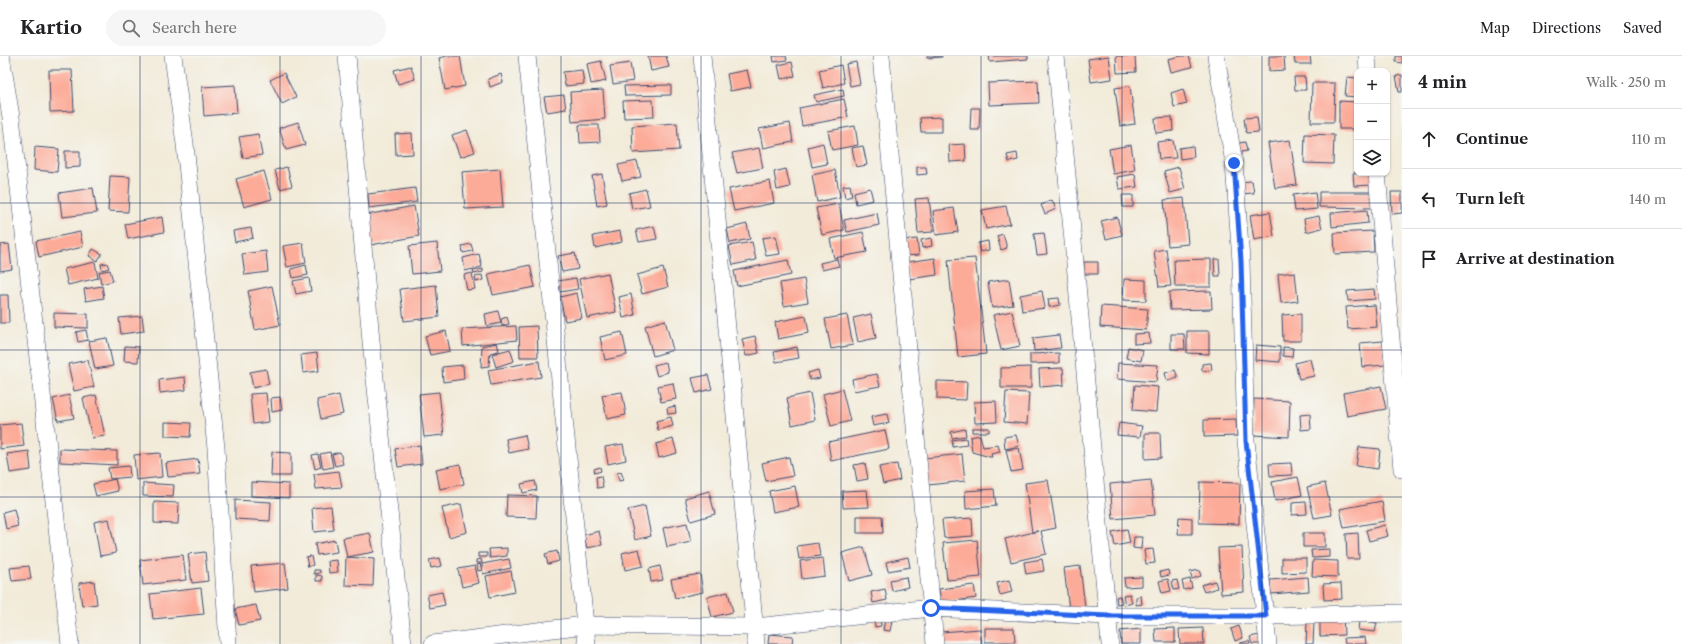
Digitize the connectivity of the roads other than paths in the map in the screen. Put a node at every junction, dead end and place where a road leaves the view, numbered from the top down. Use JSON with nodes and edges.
{"nodes":[{"id":1,"x":2,"y":56,"type":"edge"},
{"id":2,"x":173,"y":56,"type":"edge"},
{"id":3,"x":347,"y":56,"type":"edge"},
{"id":4,"x":527,"y":56,"type":"edge"},
{"id":5,"x":702,"y":56,"type":"edge"},
{"id":6,"x":881,"y":56,"type":"edge"},
{"id":7,"x":1056,"y":56,"type":"edge"},
{"id":8,"x":1216,"y":56,"type":"edge"},
{"id":9,"x":1367,"y":56,"type":"edge"},
{"id":10,"x":1368,"y":68,"type":"edge"},
{"id":11,"x":1377,"y":176,"type":"edge"},
{"id":12,"x":1402,"y":469,"type":"edge"},
{"id":13,"x":931,"y":608,"type":"junction"},
{"id":14,"x":1402,"y":613,"type":"edge"},
{"id":15,"x":1108,"y":616,"type":"junction"},
{"id":16,"x":1266,"y":616,"type":"junction"},
{"id":17,"x":585,"y":625,"type":"junction"},
{"id":18,"x":755,"y":636,"type":"edge"},
{"id":19,"x":70,"y":644,"type":"edge"},
{"id":20,"x":228,"y":644,"type":"edge"},
{"id":21,"x":403,"y":644,"type":"edge"},
{"id":22,"x":433,"y":644,"type":"edge"},
{"id":23,"x":587,"y":644,"type":"edge"},
{"id":24,"x":935,"y":644,"type":"edge"},
{"id":25,"x":1110,"y":644,"type":"edge"},
{"id":26,"x":1268,"y":644,"type":"edge"}],
"edges":[{"from":1,"to":19,"type":"street"},
{"from":2,"to":20,"type":"street"},
{"from":3,"to":21,"type":"street"},
{"from":4,"to":17,"type":"street"},
{"from":5,"to":18,"type":"street"},
{"from":6,"to":13,"type":"street"},
{"from":7,"to":15,"type":"street"},
{"from":8,"to":16,"type":"street"},
{"from":9,"to":10,"type":"street"},
{"from":11,"to":12,"type":"street"},
{"from":13,"to":15,"type":"street"},
{"from":13,"to":18,"type":"street"},
{"from":13,"to":24,"type":"street"},
{"from":14,"to":16,"type":"street"},
{"from":15,"to":16,"type":"street"},
{"from":15,"to":25,"type":"street"},
{"from":16,"to":26,"type":"street"},
{"from":17,"to":18,"type":"street"},
{"from":17,"to":22,"type":"street"},
{"from":17,"to":23,"type":"street"}]}
